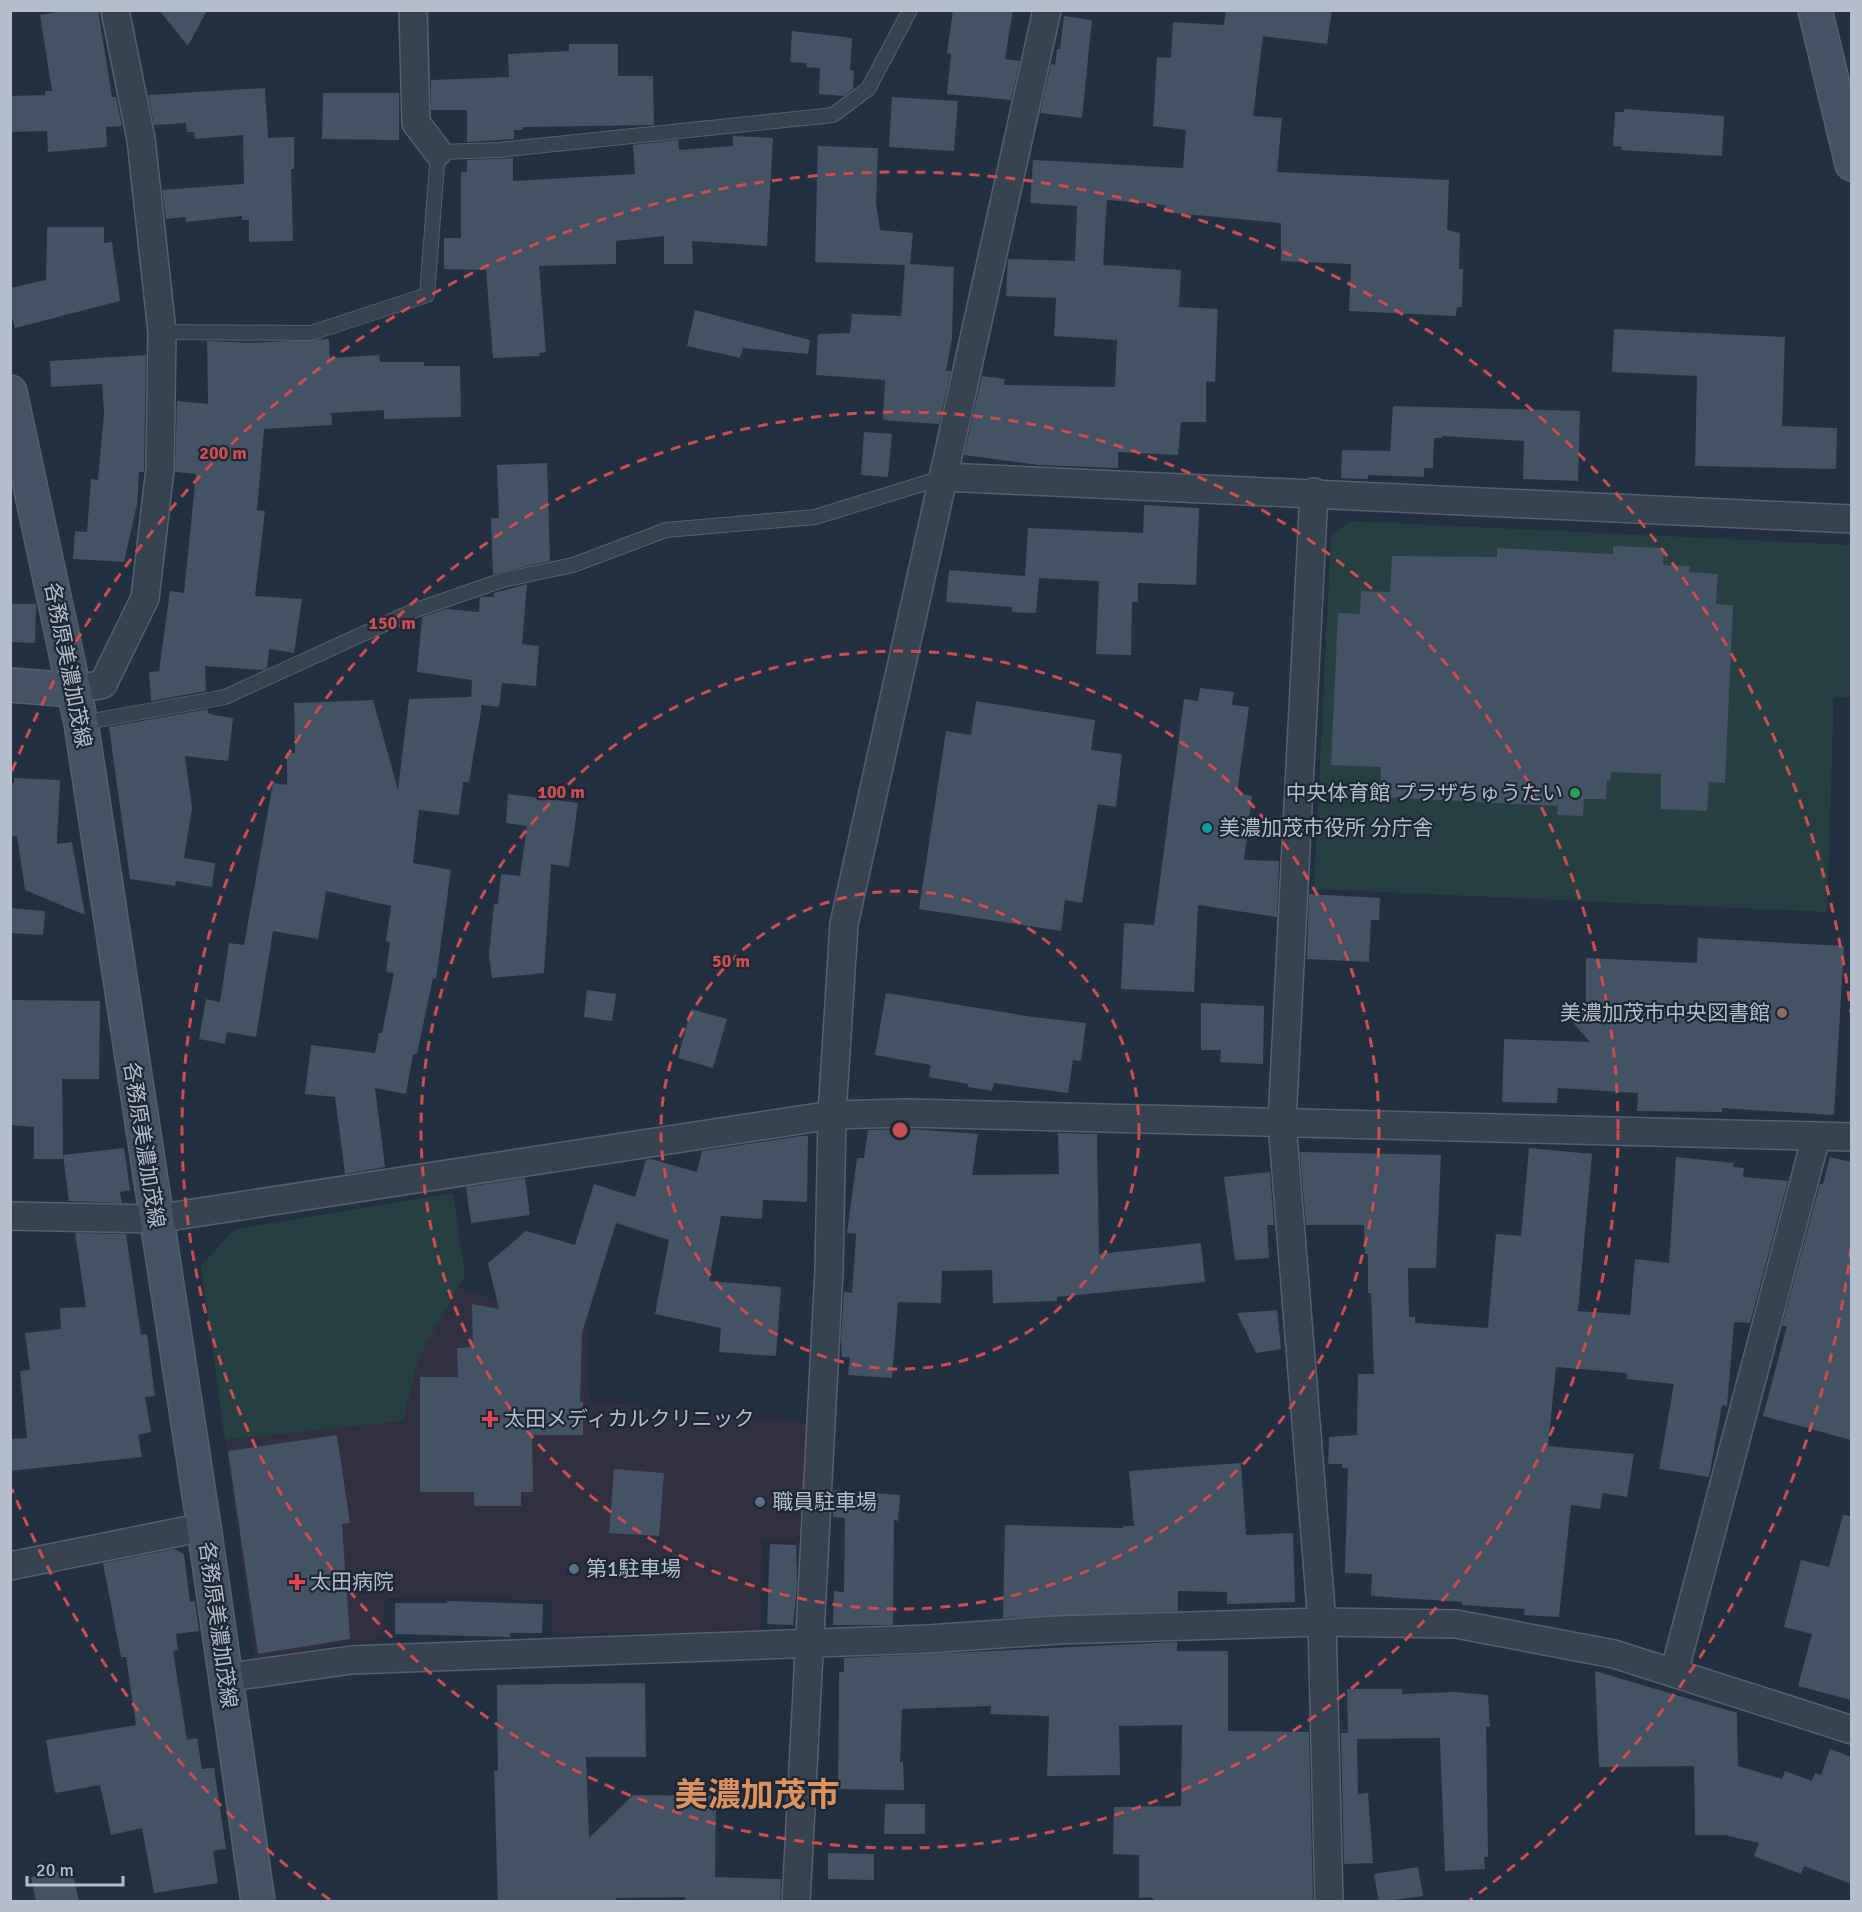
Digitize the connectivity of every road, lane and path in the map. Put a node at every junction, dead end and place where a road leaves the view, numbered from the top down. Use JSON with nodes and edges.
{"nodes":[{"id":1,"x":115,"y":10,"type":"edge"},
{"id":2,"x":413,"y":10,"type":"edge"},
{"id":3,"x":910,"y":10,"type":"edge"},
{"id":4,"x":1047,"y":10,"type":"edge"},
{"id":5,"x":1815,"y":10,"type":"edge"},
{"id":6,"x":438,"y":152,"type":"junction"},
{"id":7,"x":1851,"y":164,"type":"edge"},
{"id":8,"x":162,"y":332,"type":"junction"},
{"id":9,"x":10,"y":392,"type":"edge"},
{"id":10,"x":945,"y":477,"type":"junction"},
{"id":11,"x":1314,"y":492,"type":"junction"},
{"id":12,"x":1851,"y":519,"type":"edge"},
{"id":13,"x":10,"y":686,"type":"edge"},
{"id":14,"x":74,"y":690,"type":"junction"},
{"id":15,"x":81,"y":723,"type":"junction"},
{"id":16,"x":832,"y":1115,"type":"junction"},
{"id":17,"x":1282,"y":1122,"type":"junction"},
{"id":18,"x":1816,"y":1137,"type":"junction"},
{"id":19,"x":1851,"y":1137,"type":"edge"},
{"id":20,"x":10,"y":1216,"type":"edge"},
{"id":21,"x":155,"y":1219,"type":"junction"},
{"id":22,"x":204,"y":1527,"type":"junction"},
{"id":23,"x":10,"y":1566,"type":"edge"},
{"id":24,"x":1322,"y":1622,"type":"junction"},
{"id":25,"x":809,"y":1643,"type":"junction"},
{"id":26,"x":1674,"y":1673,"type":"junction"},
{"id":27,"x":224,"y":1678,"type":"junction"},
{"id":28,"x":1851,"y":1730,"type":"edge"},
{"id":29,"x":258,"y":1902,"type":"edge"},
{"id":30,"x":796,"y":1902,"type":"edge"},
{"id":31,"x":1329,"y":1902,"type":"edge"}],
"edges":[{"from":1,"to":8,"type":"street"},
{"from":2,"to":6,"type":"street"},
{"from":3,"to":6,"type":"lane"},
{"from":4,"to":10,"type":"street"},
{"from":5,"to":7,"type":"main road"},
{"from":6,"to":8,"type":"lane"},
{"from":8,"to":14,"type":"street"},
{"from":9,"to":14,"type":"main road","name":"各務原美濃加茂線"},
{"from":10,"to":11,"type":"street"},
{"from":10,"to":15,"type":"lane"},
{"from":10,"to":16,"type":"street"},
{"from":11,"to":12,"type":"street"},
{"from":11,"to":17,"type":"street"},
{"from":13,"to":14,"type":"main road"},
{"from":14,"to":15,"type":"main road","name":"各務原美濃加茂線"},
{"from":15,"to":21,"type":"main road","name":"各務原美濃加茂線"},
{"from":16,"to":17,"type":"street"},
{"from":16,"to":21,"type":"street"},
{"from":16,"to":25,"type":"street"},
{"from":17,"to":18,"type":"street"},
{"from":17,"to":24,"type":"street"},
{"from":18,"to":19,"type":"street"},
{"from":18,"to":26,"type":"street"},
{"from":20,"to":21,"type":"street"},
{"from":21,"to":22,"type":"main road","name":"各務原美濃加茂線"},
{"from":22,"to":23,"type":"street"},
{"from":22,"to":27,"type":"main road","name":"各務原美濃加茂線"},
{"from":24,"to":25,"type":"street"},
{"from":24,"to":26,"type":"street"},
{"from":24,"to":31,"type":"street"},
{"from":25,"to":27,"type":"street"},
{"from":25,"to":30,"type":"street"},
{"from":26,"to":28,"type":"street"},
{"from":27,"to":29,"type":"main road","name":"各務原美濃加茂線"}]}
